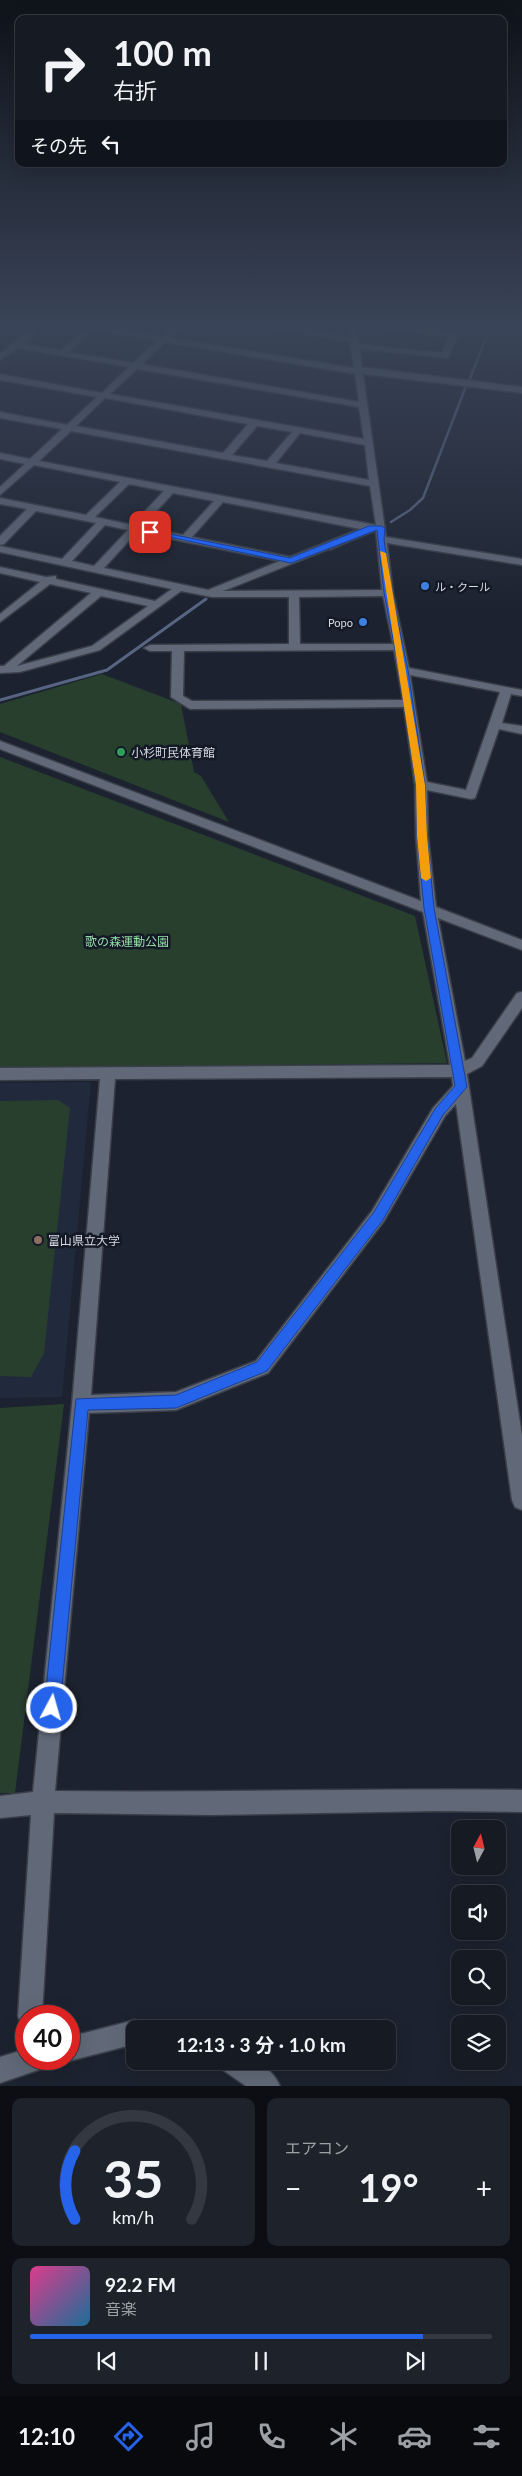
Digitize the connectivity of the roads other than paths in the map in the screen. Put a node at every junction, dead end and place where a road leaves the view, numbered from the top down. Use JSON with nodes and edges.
{"nodes":[{"id":1,"x":42,"y":422,"type":"edge"},
{"id":2,"x":73,"y":422,"type":"edge"},
{"id":3,"x":250,"y":422,"type":"edge"},
{"id":4,"x":366,"y":422,"type":"edge"},
{"id":5,"x":254,"y":423,"type":"junction"},
{"id":6,"x":68,"y":427,"type":"junction"},
{"id":7,"x":297,"y":431,"type":"junction"},
{"id":8,"x":369,"y":443,"type":"junction"},
{"id":9,"x":0,"y":456,"type":"edge"},
{"id":10,"x":225,"y":456,"type":"junction"},
{"id":11,"x":32,"y":462,"type":"junction"},
{"id":12,"x":269,"y":465,"type":"junction"},
{"id":13,"x":127,"y":481,"type":"junction"},
{"id":14,"x":374,"y":484,"type":"junction"},
{"id":15,"x":170,"y":489,"type":"junction"},
{"id":16,"x":0,"y":492,"type":"edge"},
{"id":17,"x":221,"y":499,"type":"junction"},
{"id":18,"x":0,"y":501,"type":"edge"},
{"id":19,"x":34,"y":508,"type":"junction"},
{"id":20,"x":88,"y":519,"type":"junction"},
{"id":21,"x":103,"y":522,"type":"junction"},
{"id":22,"x":133,"y":528,"type":"junction"},
{"id":23,"x":378,"y":532,"type":"junction"},
{"id":24,"x":185,"y":539,"type":"junction"},
{"id":25,"x":0,"y":542,"type":"edge"},
{"id":26,"x":0,"y":549,"type":"edge"},
{"id":27,"x":291,"y":560,"type":"junction"},
{"id":28,"x":522,"y":562,"type":"edge"},
{"id":29,"x":67,"y":564,"type":"junction"},
{"id":30,"x":0,"y":570,"type":"edge"},
{"id":31,"x":96,"y":570,"type":"junction"},
{"id":32,"x":48,"y":581,"type":"junction"},
{"id":33,"x":178,"y":587,"type":"junction"},
{"id":34,"x":99,"y":592,"type":"junction"},
{"id":35,"x":207,"y":593,"type":"junction"},
{"id":36,"x":388,"y":593,"type":"junction"},
{"id":37,"x":294,"y":594,"type":"junction"},
{"id":38,"x":157,"y":605,"type":"junction"},
{"id":39,"x":0,"y":619,"type":"edge"},
{"id":40,"x":295,"y":647,"type":"junction"},
{"id":41,"x":399,"y":647,"type":"junction"},
{"id":42,"x":150,"y":648,"type":"dead end"},
{"id":43,"x":178,"y":648,"type":"junction"},
{"id":44,"x":2,"y":670,"type":"edge"},
{"id":45,"x":404,"y":670,"type":"junction"},
{"id":46,"x":507,"y":690,"type":"junction"},
{"id":47,"x":522,"y":693,"type":"edge"},
{"id":48,"x":408,"y":703,"type":"junction"},
{"id":49,"x":495,"y":725,"type":"junction"},
{"id":50,"x":522,"y":730,"type":"edge"},
{"id":51,"x":0,"y":745,"type":"edge"},
{"id":52,"x":421,"y":785,"type":"junction"},
{"id":53,"x":429,"y":908,"type":"junction"},
{"id":54,"x":522,"y":945,"type":"edge"},
{"id":55,"x":522,"y":996,"type":"edge"},
{"id":56,"x":0,"y":1074,"type":"edge"},
{"id":57,"x":108,"y":1074,"type":"junction"},
{"id":58,"x":460,"y":1079,"type":"junction"},
{"id":59,"x":81,"y":1404,"type":"junction"},
{"id":60,"x":516,"y":1413,"type":"edge"},
{"id":61,"x":522,"y":1500,"type":"edge"},
{"id":62,"x":522,"y":1801,"type":"edge"},
{"id":63,"x":43,"y":1802,"type":"junction"},
{"id":64,"x":0,"y":1807,"type":"edge"},
{"id":65,"x":31,"y":2005,"type":"edge"},
{"id":66,"x":126,"y":2034,"type":"edge"},
{"id":67,"x":80,"y":2046,"type":"edge"},
{"id":68,"x":15,"y":2064,"type":"edge"},
{"id":69,"x":0,"y":2070,"type":"edge"},
{"id":70,"x":245,"y":2070,"type":"edge"},
{"id":71,"x":267,"y":2086,"type":"edge"}],
"edges":[{"from":1,"to":6,"type":"street"},
{"from":2,"to":6,"type":"street"},
{"from":3,"to":5,"type":"street"},
{"from":4,"to":8,"type":"street"},
{"from":5,"to":7,"type":"street"},
{"from":5,"to":10,"type":"street"},
{"from":6,"to":10,"type":"street"},
{"from":6,"to":11,"type":"street"},
{"from":7,"to":8,"type":"street"},
{"from":7,"to":12,"type":"street"},
{"from":8,"to":14,"type":"street"},
{"from":9,"to":11,"type":"street"},
{"from":10,"to":12,"type":"street"},
{"from":11,"to":13,"type":"street"},
{"from":11,"to":16,"type":"street"},
{"from":12,"to":14,"type":"street"},
{"from":13,"to":15,"type":"street"},
{"from":13,"to":20,"type":"street"},
{"from":14,"to":23,"type":"street"},
{"from":15,"to":17,"type":"street"},
{"from":15,"to":22,"type":"street"},
{"from":17,"to":23,"type":"street"},
{"from":17,"to":24,"type":"street"},
{"from":18,"to":19,"type":"street"},
{"from":19,"to":20,"type":"street"},
{"from":19,"to":25,"type":"street"},
{"from":20,"to":21,"type":"street"},
{"from":21,"to":22,"type":"street"},
{"from":21,"to":29,"type":"street"},
{"from":22,"to":24,"type":"street"},
{"from":22,"to":31,"type":"street"},
{"from":23,"to":27,"type":"street"},
{"from":23,"to":28,"type":"street"},
{"from":23,"to":36,"type":"street"},
{"from":24,"to":27,"type":"street"},
{"from":26,"to":29,"type":"street"},
{"from":27,"to":35,"type":"street"},
{"from":29,"to":31,"type":"street"},
{"from":29,"to":32,"type":"street"},
{"from":30,"to":32,"type":"street"},
{"from":31,"to":33,"type":"street"},
{"from":32,"to":34,"type":"street"},
{"from":32,"to":39,"type":"street"},
{"from":33,"to":35,"type":"street"},
{"from":33,"to":38,"type":"street"},
{"from":34,"to":38,"type":"street"},
{"from":34,"to":44,"type":"street"},
{"from":35,"to":37,"type":"street"},
{"from":36,"to":37,"type":"street"},
{"from":36,"to":41,"type":"street"},
{"from":37,"to":40,"type":"street"},
{"from":38,"to":44,"type":"street"},
{"from":40,"to":41,"type":"street"},
{"from":40,"to":43,"type":"street"},
{"from":41,"to":45,"type":"street"},
{"from":42,"to":43,"type":"street"},
{"from":43,"to":48,"type":"street"},
{"from":45,"to":46,"type":"street"},
{"from":45,"to":48,"type":"street"},
{"from":46,"to":47,"type":"street"},
{"from":46,"to":49,"type":"street"},
{"from":48,"to":52,"type":"street"},
{"from":49,"to":50,"type":"street"},
{"from":49,"to":52,"type":"street"},
{"from":51,"to":53,"type":"street"},
{"from":52,"to":53,"type":"street"},
{"from":53,"to":54,"type":"street"},
{"from":53,"to":58,"type":"street"},
{"from":55,"to":58,"type":"street"},
{"from":56,"to":57,"type":"street"},
{"from":57,"to":58,"type":"street"},
{"from":57,"to":59,"type":"street"},
{"from":58,"to":59,"type":"street"},
{"from":58,"to":60,"type":"street"},
{"from":59,"to":63,"type":"street"},
{"from":60,"to":61,"type":"street"},
{"from":62,"to":63,"type":"street"},
{"from":63,"to":64,"type":"street"},
{"from":63,"to":65,"type":"street"},
{"from":66,"to":67,"type":"street"},
{"from":68,"to":69,"type":"street"},
{"from":70,"to":71,"type":"street"}]}
